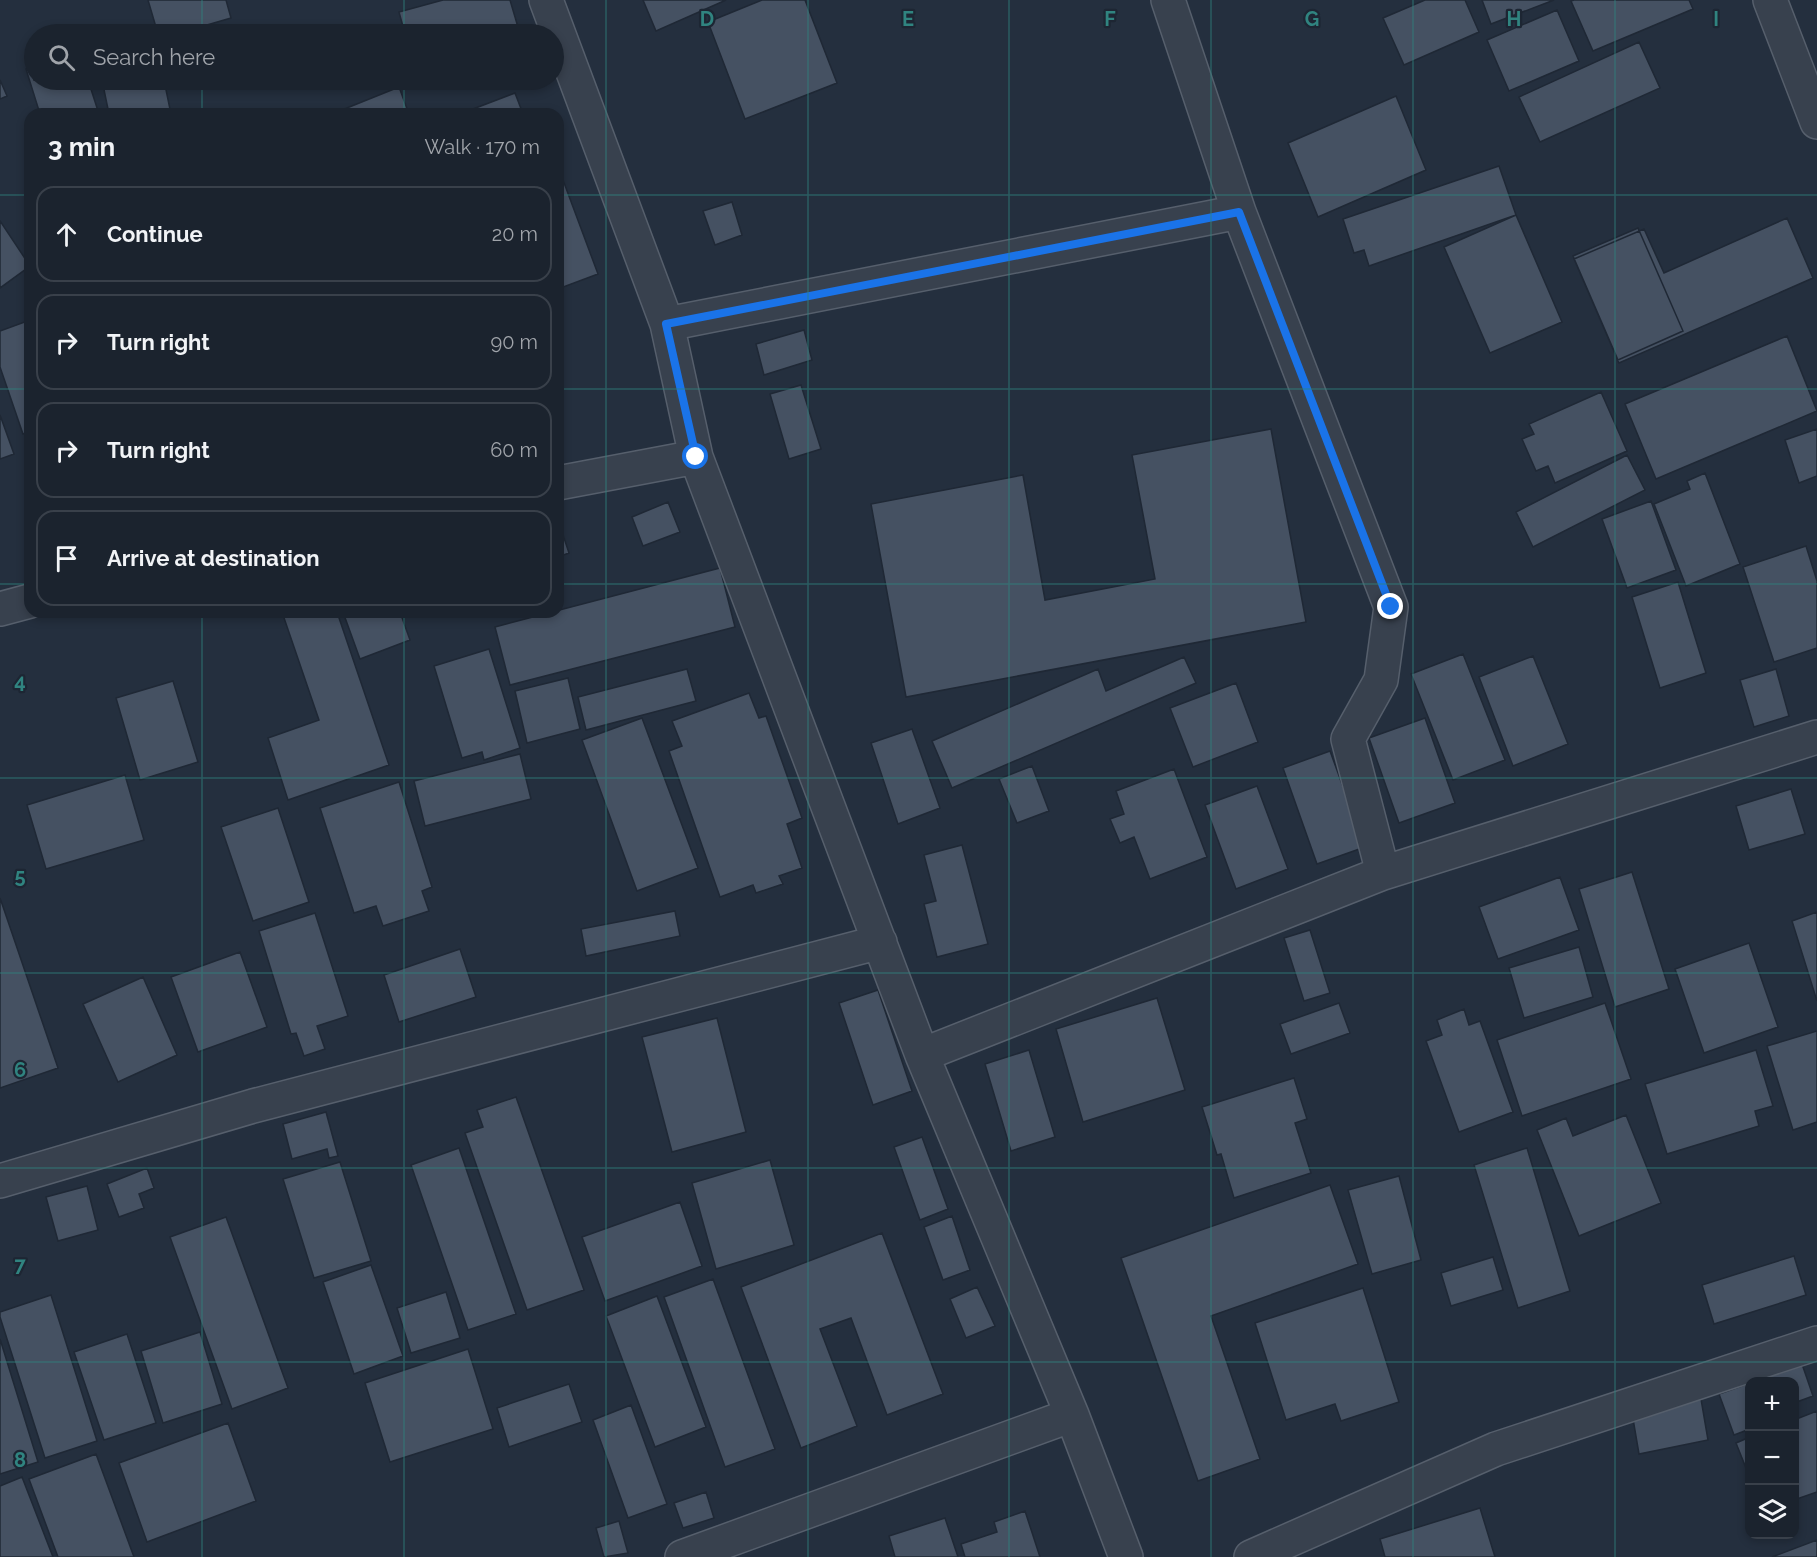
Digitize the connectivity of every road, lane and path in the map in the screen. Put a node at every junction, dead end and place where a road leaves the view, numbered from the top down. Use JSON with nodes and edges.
{"nodes":[{"id":1,"x":546,"y":0,"type":"edge"},
{"id":2,"x":1168,"y":0,"type":"edge"},
{"id":3,"x":1770,"y":0,"type":"edge"},
{"id":4,"x":555,"y":24,"type":"edge"},
{"id":5,"x":564,"y":49,"type":"edge"},
{"id":6,"x":1817,"y":122,"type":"edge"},
{"id":7,"x":1239,"y":212,"type":"junction"},
{"id":8,"x":666,"y":324,"type":"junction"},
{"id":9,"x":696,"y":457,"type":"junction"},
{"id":10,"x":564,"y":482,"type":"edge"},
{"id":11,"x":24,"y":603,"type":"edge"},
{"id":12,"x":0,"y":609,"type":"edge"},
{"id":13,"x":1817,"y":736,"type":"edge"},
{"id":14,"x":1383,"y":873,"type":"junction"},
{"id":15,"x":880,"y":942,"type":"junction"},
{"id":16,"x":922,"y":1055,"type":"junction"},
{"id":17,"x":0,"y":1181,"type":"edge"},
{"id":18,"x":1817,"y":1343,"type":"edge"},
{"id":19,"x":1072,"y":1415,"type":"junction"},
{"id":20,"x":682,"y":1557,"type":"edge"},
{"id":21,"x":1126,"y":1557,"type":"edge"},
{"id":22,"x":1251,"y":1557,"type":"edge"}],
"edges":[{"from":1,"to":4,"type":"street"},
{"from":2,"to":7,"type":"street"},
{"from":3,"to":6,"type":"street"},
{"from":5,"to":8,"type":"street"},
{"from":7,"to":8,"type":"street"},
{"from":7,"to":14,"type":"street"},
{"from":8,"to":9,"type":"street"},
{"from":9,"to":10,"type":"street"},
{"from":9,"to":15,"type":"street"},
{"from":11,"to":12,"type":"street"},
{"from":13,"to":14,"type":"street"},
{"from":14,"to":16,"type":"street"},
{"from":15,"to":16,"type":"street"},
{"from":15,"to":17,"type":"street"},
{"from":16,"to":19,"type":"street"},
{"from":18,"to":22,"type":"street"},
{"from":19,"to":20,"type":"street"},
{"from":19,"to":21,"type":"street"}]}
